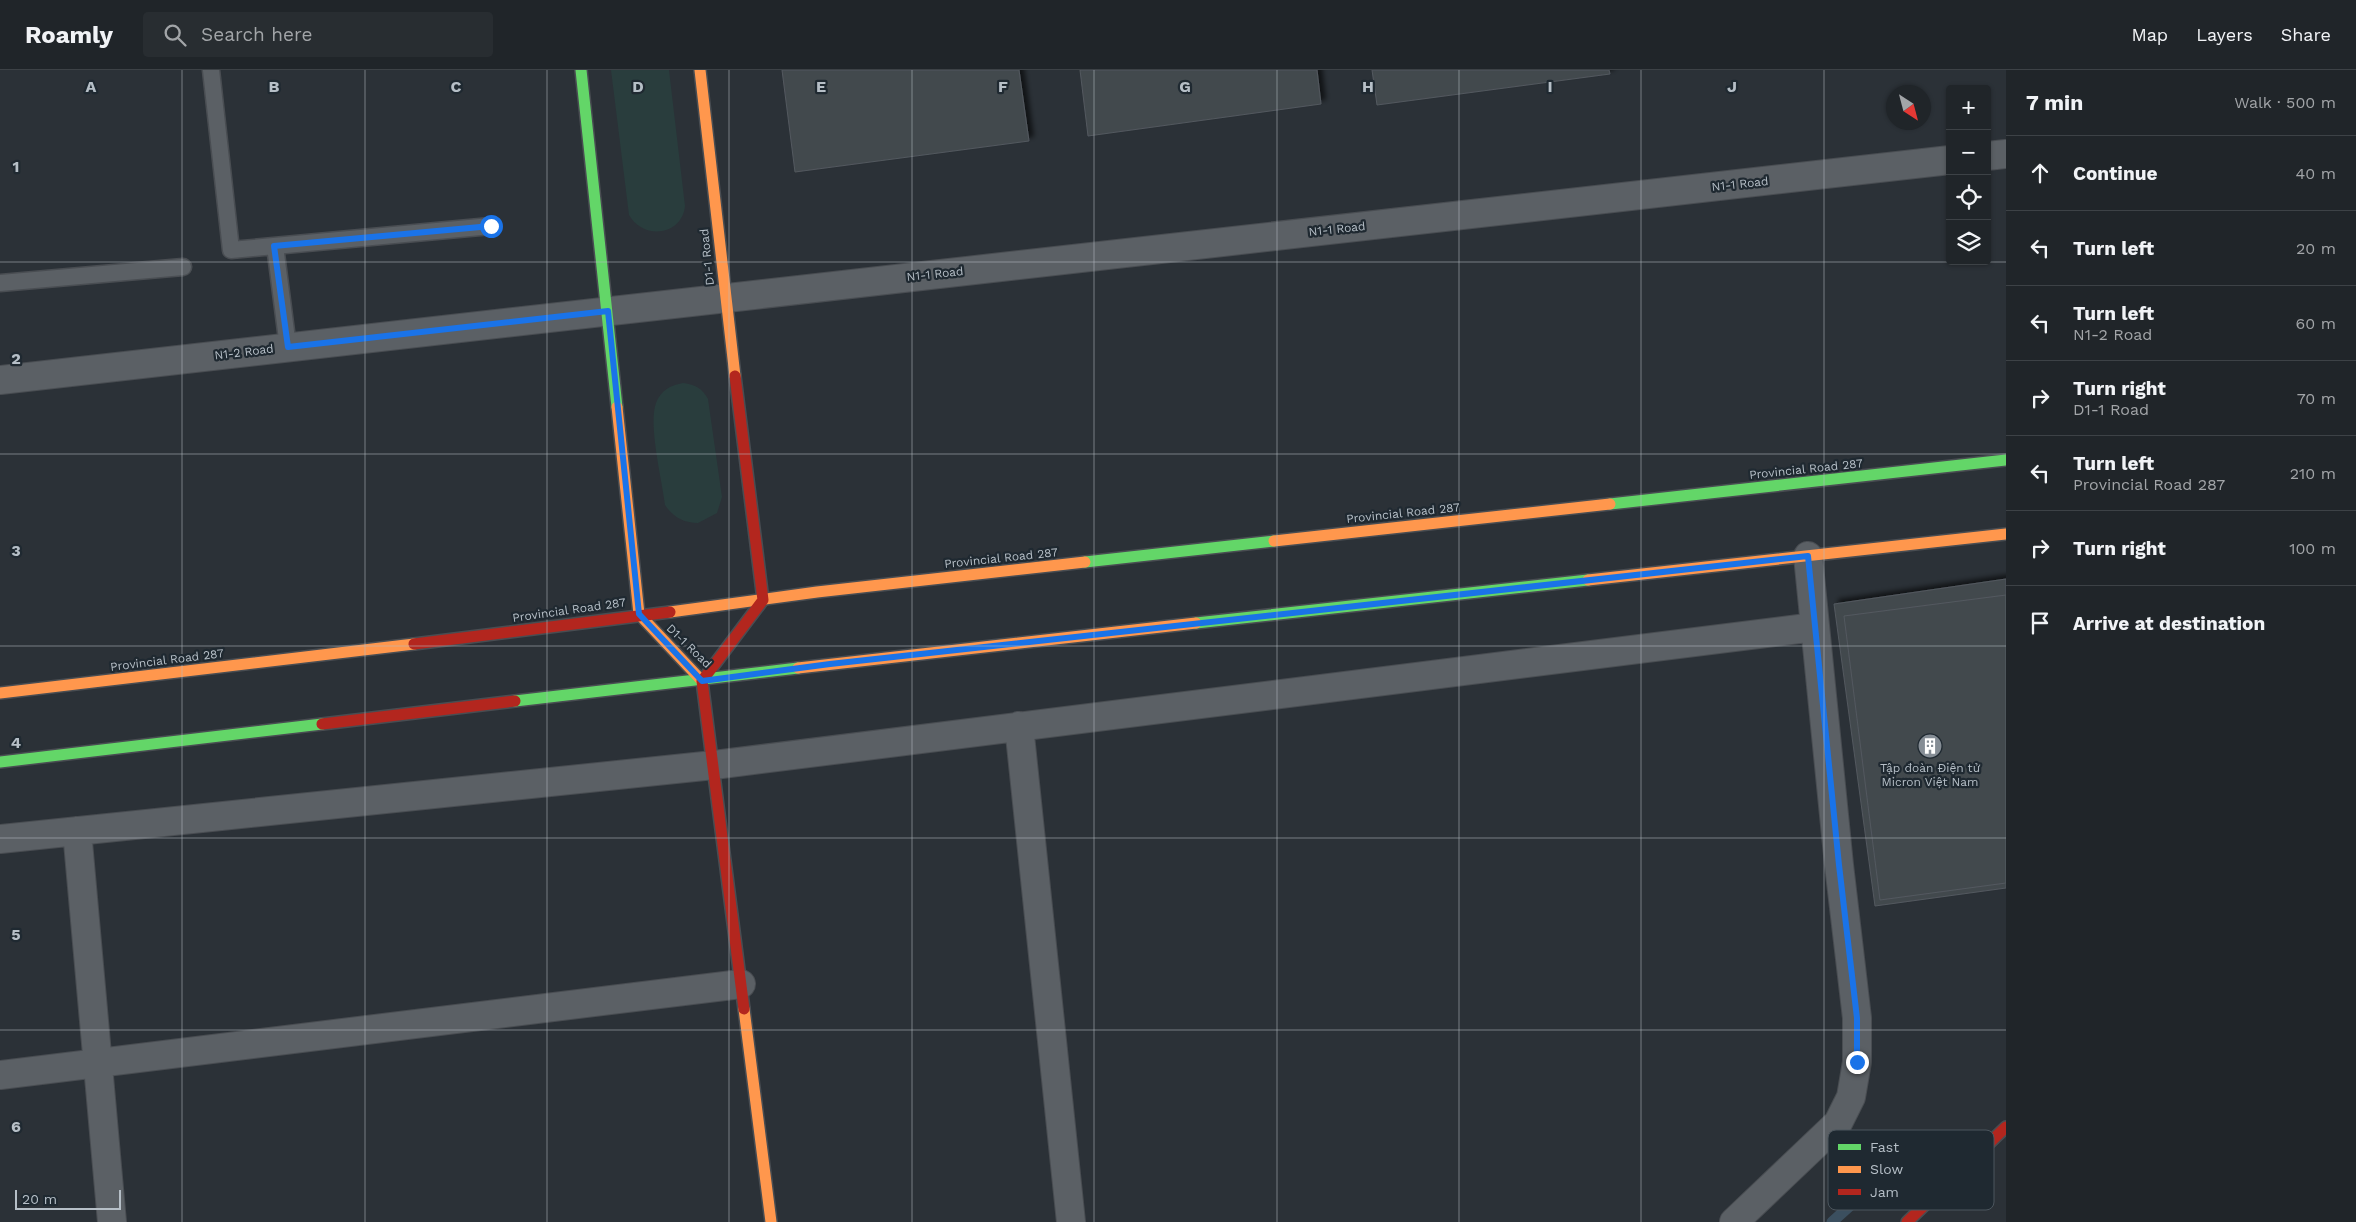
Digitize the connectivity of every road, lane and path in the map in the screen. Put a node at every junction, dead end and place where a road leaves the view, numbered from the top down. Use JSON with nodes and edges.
{"nodes":[{"id":1,"x":211,"y":70,"type":"edge"},
{"id":2,"x":581,"y":70,"type":"edge"},
{"id":3,"x":700,"y":70,"type":"edge"},
{"id":4,"x":2006,"y":154,"type":"edge"},
{"id":5,"x":1991,"y":156,"type":"edge"},
{"id":6,"x":1946,"y":160,"type":"edge"},
{"id":7,"x":491,"y":226,"type":"dead end"},
{"id":8,"x":274,"y":246,"type":"junction"},
{"id":9,"x":183,"y":268,"type":"dead end"},
{"id":10,"x":0,"y":283,"type":"edge"},
{"id":11,"x":725,"y":298,"type":"junction"},
{"id":12,"x":608,"y":311,"type":"junction"},
{"id":13,"x":288,"y":347,"type":"junction"},
{"id":14,"x":0,"y":380,"type":"edge"},
{"id":15,"x":2006,"y":460,"type":"edge"},
{"id":16,"x":2006,"y":534,"type":"edge"},
{"id":17,"x":1808,"y":556,"type":"junction"},
{"id":18,"x":763,"y":600,"type":"junction"},
{"id":19,"x":639,"y":614,"type":"junction"},
{"id":20,"x":1815,"y":626,"type":"junction"},
{"id":21,"x":702,"y":681,"type":"junction"},
{"id":22,"x":0,"y":693,"type":"edge"},
{"id":23,"x":1019,"y":726,"type":"junction"},
{"id":24,"x":0,"y":762,"type":"edge"},
{"id":25,"x":714,"y":765,"type":"junction"},
{"id":26,"x":77,"y":831,"type":"junction"},
{"id":27,"x":0,"y":839,"type":"edge"},
{"id":28,"x":741,"y":984,"type":"junction"},
{"id":29,"x":98,"y":1063,"type":"junction"},
{"id":30,"x":0,"y":1074,"type":"edge"},
{"id":31,"x":2006,"y":1127,"type":"edge"},
{"id":32,"x":1831,"y":1130,"type":"edge"},
{"id":33,"x":1828,"y":1133,"type":"edge"},
{"id":34,"x":1994,"y":1139,"type":"edge"},
{"id":35,"x":1920,"y":1210,"type":"edge"},
{"id":36,"x":112,"y":1222,"type":"edge"},
{"id":37,"x":771,"y":1222,"type":"edge"},
{"id":38,"x":1071,"y":1222,"type":"edge"},
{"id":39,"x":1734,"y":1222,"type":"edge"},
{"id":40,"x":1907,"y":1222,"type":"edge"}],
"edges":[{"from":1,"to":8,"type":"lane"},
{"from":2,"to":12,"type":"main road"},
{"from":3,"to":11,"type":"main road","name":"D1-1 Road"},
{"from":4,"to":5,"type":"street"},
{"from":6,"to":11,"type":"street","name":"N1-1 Road"},
{"from":7,"to":8,"type":"lane"},
{"from":8,"to":13,"type":"lane"},
{"from":9,"to":10,"type":"lane"},
{"from":11,"to":12,"type":"street","name":"N1-1 Road"},
{"from":11,"to":18,"type":"main road","name":"D1-1 Road"},
{"from":12,"to":13,"type":"street","name":"N1-2 Road"},
{"from":12,"to":19,"type":"main road"},
{"from":13,"to":14,"type":"street","name":"N1-2 Road"},
{"from":15,"to":18,"type":"main road","name":"Provincial Road 287"},
{"from":16,"to":17,"type":"main road"},
{"from":17,"to":20,"type":"street"},
{"from":17,"to":21,"type":"main road"},
{"from":18,"to":19,"type":"main road","name":"Provincial Road 287"},
{"from":18,"to":21,"type":"main road","name":"D1-1 Road"},
{"from":19,"to":21,"type":"main road","name":"D1-1 Road"},
{"from":19,"to":22,"type":"main road","name":"Provincial Road 287"},
{"from":20,"to":23,"type":"street"},
{"from":20,"to":32,"type":"street"},
{"from":21,"to":24,"type":"main road"},
{"from":21,"to":25,"type":"main road"},
{"from":23,"to":25,"type":"street"},
{"from":23,"to":38,"type":"street"},
{"from":25,"to":26,"type":"street"},
{"from":25,"to":28,"type":"main road"},
{"from":26,"to":27,"type":"street"},
{"from":26,"to":29,"type":"street"},
{"from":28,"to":29,"type":"street"},
{"from":28,"to":37,"type":"main road"},
{"from":29,"to":30,"type":"street"},
{"from":29,"to":36,"type":"street"},
{"from":31,"to":34,"type":"main road"},
{"from":33,"to":39,"type":"street"},
{"from":35,"to":40,"type":"main road"}]}
